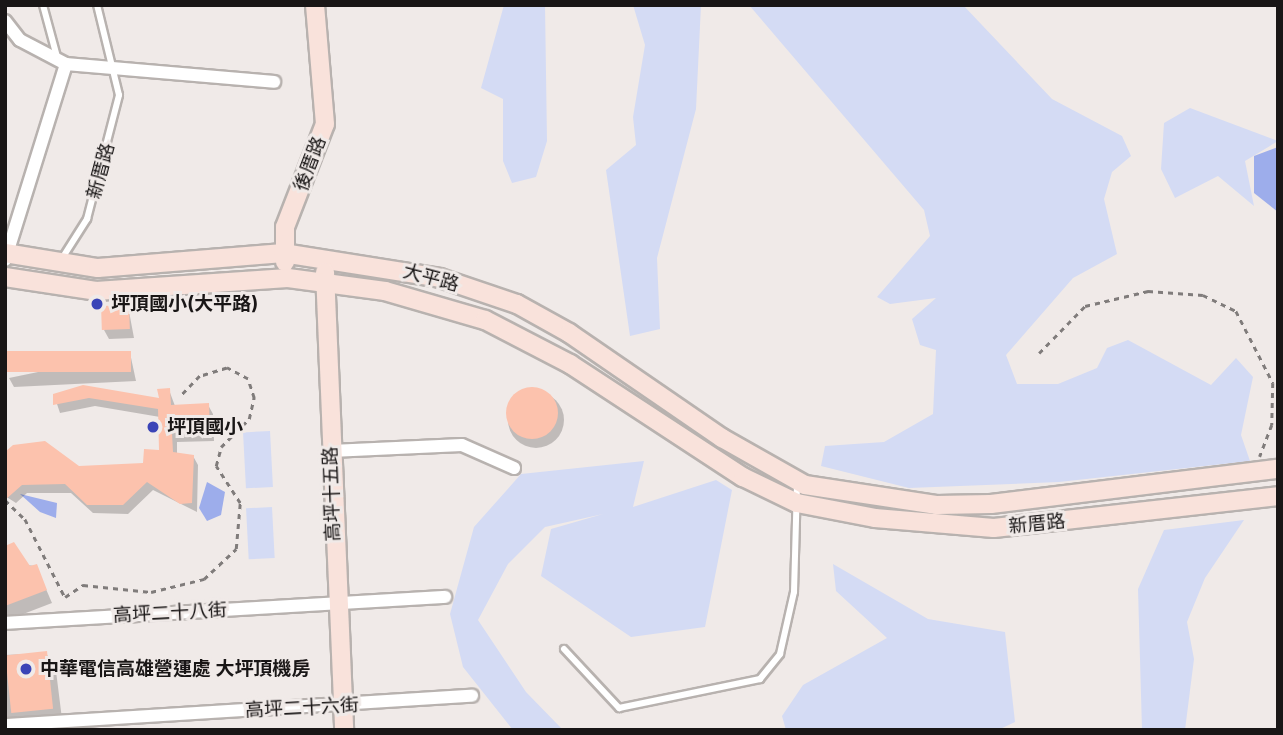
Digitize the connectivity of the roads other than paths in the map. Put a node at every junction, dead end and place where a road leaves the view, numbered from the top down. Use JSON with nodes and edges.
{"nodes":[{"id":1,"x":43,"y":5,"type":"edge"},
{"id":2,"x":97,"y":5,"type":"edge"},
{"id":3,"x":315,"y":5,"type":"edge"},
{"id":4,"x":5,"y":21,"type":"edge"},
{"id":5,"x":61,"y":61,"type":"junction"},
{"id":6,"x":116,"y":68,"type":"junction"},
{"id":7,"x":274,"y":82,"type":"dead end"},
{"id":8,"x":283,"y":253,"type":"junction"},
{"id":9,"x":6,"y":256,"type":"edge"},
{"id":10,"x":324,"y":258,"type":"junction"},
{"id":11,"x":58,"y":265,"type":"junction"},
{"id":12,"x":5,"y":277,"type":"edge"},
{"id":13,"x":288,"y":278,"type":"junction"},
{"id":14,"x":326,"y":284,"type":"junction"},
{"id":15,"x":331,"y":451,"type":"junction"},
{"id":16,"x":514,"y":467,"type":"dead end"},
{"id":17,"x":1278,"y":469,"type":"edge"},
{"id":18,"x":801,"y":483,"type":"junction"},
{"id":19,"x":1278,"y":496,"type":"edge"},
{"id":20,"x":797,"y":503,"type":"junction"},
{"id":21,"x":445,"y":597,"type":"dead end"},
{"id":22,"x":335,"y":604,"type":"junction"},
{"id":23,"x":5,"y":623,"type":"edge"},
{"id":24,"x":564,"y":649,"type":"dead end"},
{"id":25,"x":472,"y":696,"type":"dead end"},
{"id":26,"x":342,"y":706,"type":"junction"},
{"id":27,"x":5,"y":725,"type":"edge"},
{"id":28,"x":344,"y":730,"type":"edge"}],
"edges":[{"from":1,"to":5,"type":"lane"},
{"from":2,"to":6,"type":"lane","name":"新厝路"},
{"from":3,"to":8,"type":"street","name":"後厝路"},
{"from":4,"to":5,"type":"street"},
{"from":5,"to":6,"type":"street"},
{"from":5,"to":9,"type":"street"},
{"from":6,"to":7,"type":"street"},
{"from":6,"to":11,"type":"lane","name":"新厝路"},
{"from":8,"to":10,"type":"street","name":"大平路"},
{"from":8,"to":11,"type":"street","name":"大平路"},
{"from":8,"to":13,"type":"street","name":"後厝路"},
{"from":9,"to":11,"type":"street","name":"大平路"},
{"from":10,"to":14,"type":"street","name":"高坪十五路"},
{"from":10,"to":18,"type":"street","name":"大平路"},
{"from":12,"to":13,"type":"street","name":"大平路"},
{"from":13,"to":14,"type":"street","name":"大平路"},
{"from":14,"to":15,"type":"street","name":"高坪十五路"},
{"from":14,"to":20,"type":"street","name":"大平路"},
{"from":15,"to":16,"type":"street"},
{"from":15,"to":22,"type":"street","name":"高坪十五路"},
{"from":17,"to":18,"type":"street","name":"新厝路"},
{"from":18,"to":20,"type":"lane"},
{"from":19,"to":20,"type":"street","name":"新厝路"},
{"from":20,"to":24,"type":"lane"},
{"from":21,"to":22,"type":"street","name":"高坪二十八街"},
{"from":22,"to":23,"type":"street","name":"高坪二十八街"},
{"from":22,"to":26,"type":"street","name":"高坪十五路"},
{"from":25,"to":26,"type":"street","name":"高坪二十六街"},
{"from":26,"to":27,"type":"street","name":"高坪二十六街"},
{"from":26,"to":28,"type":"street","name":"高坪十五路"}]}
